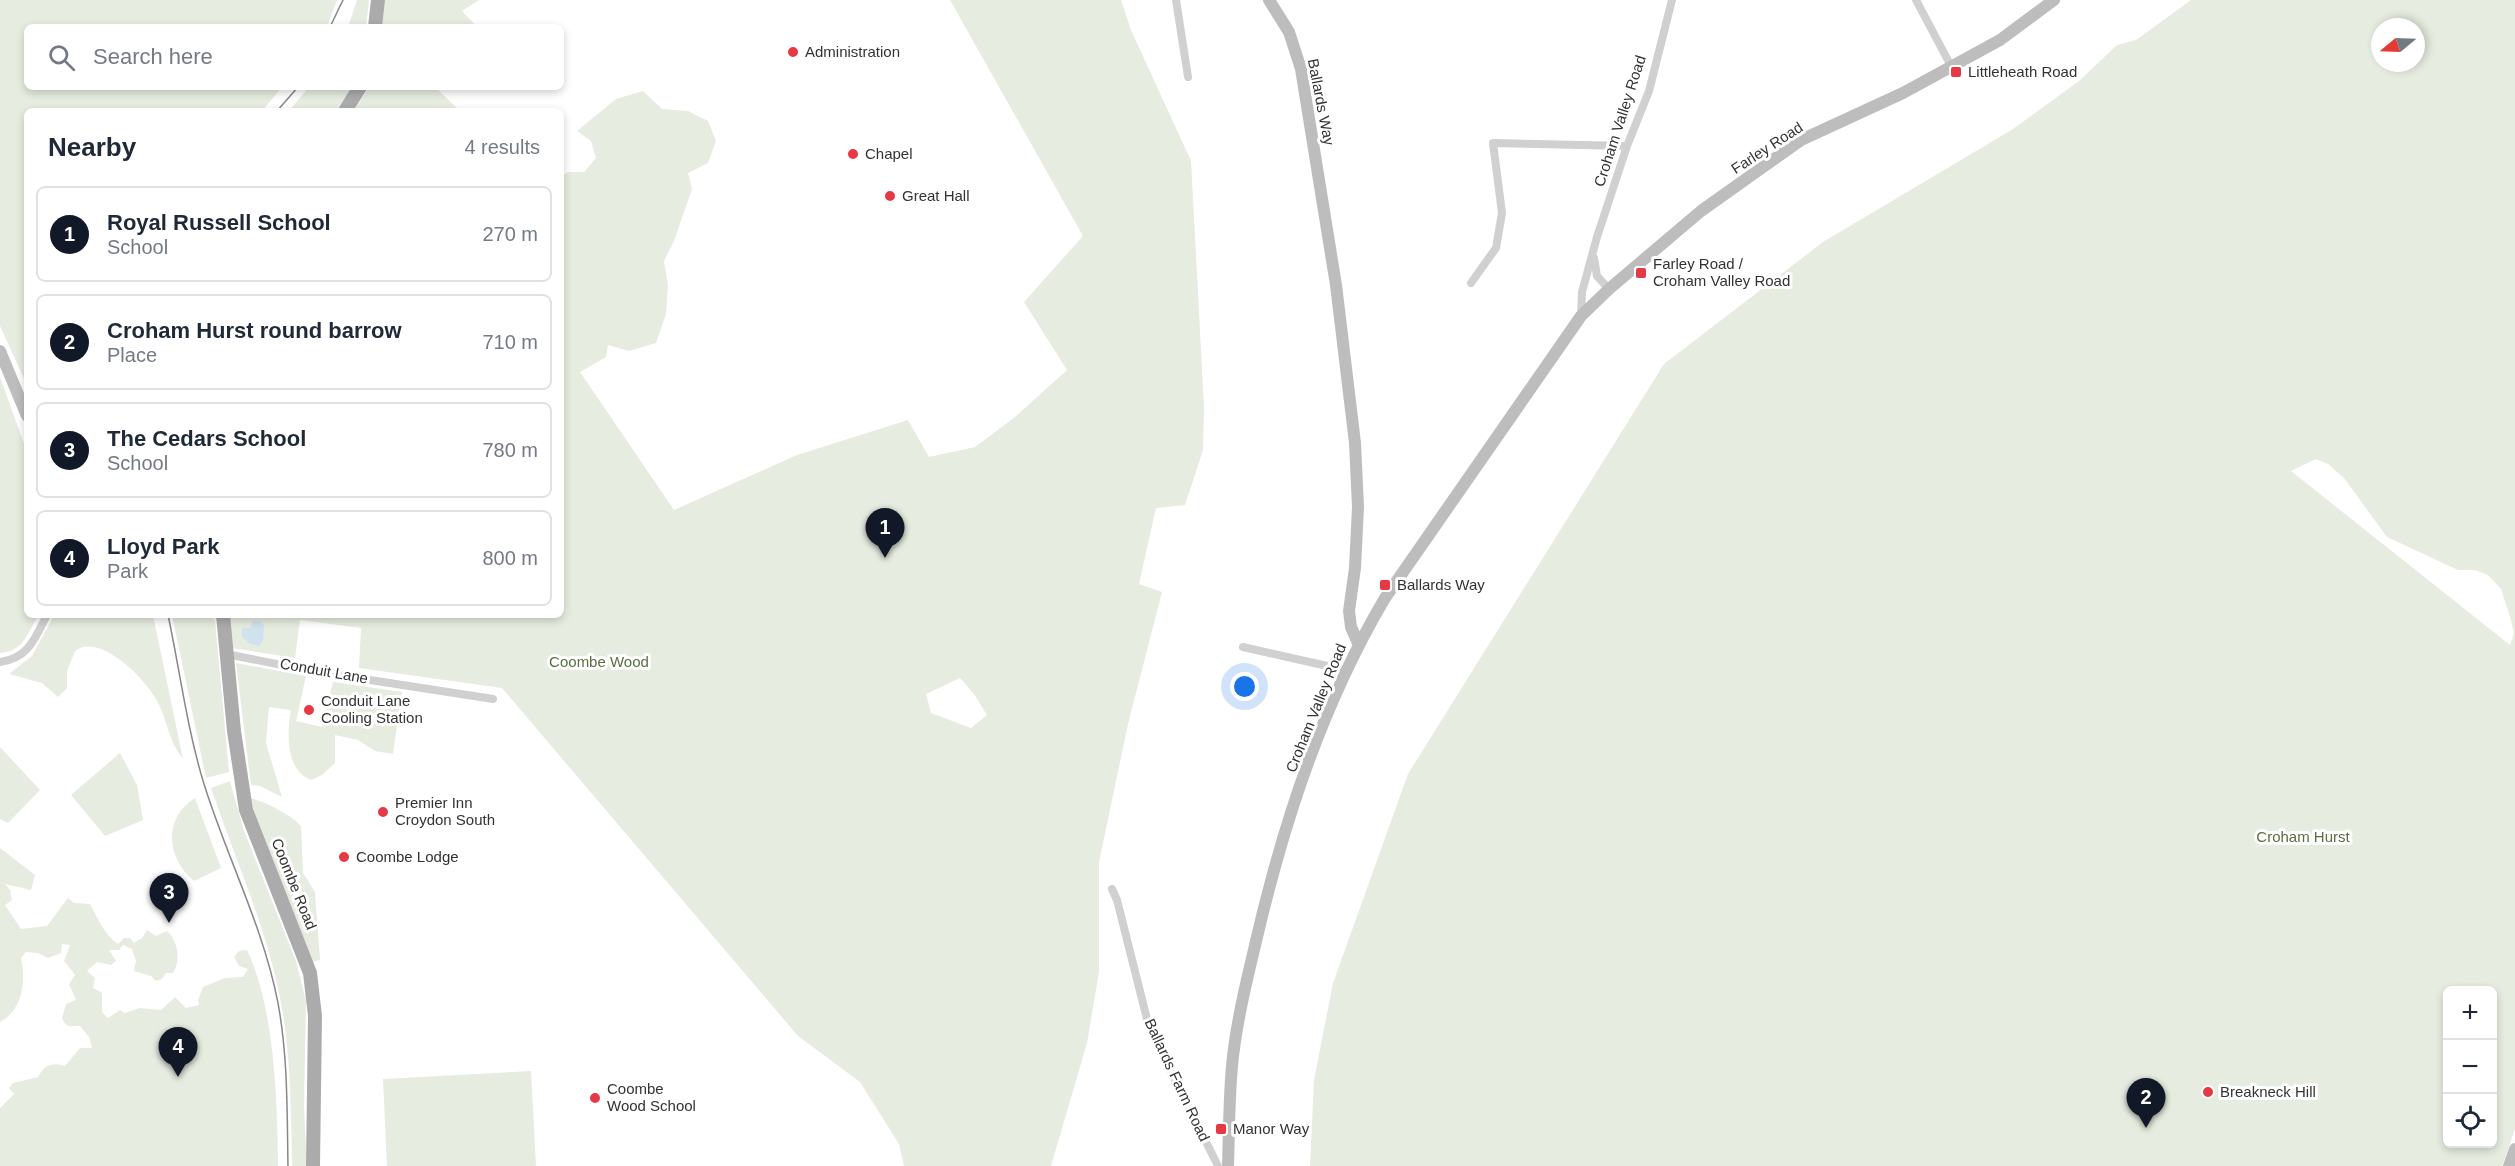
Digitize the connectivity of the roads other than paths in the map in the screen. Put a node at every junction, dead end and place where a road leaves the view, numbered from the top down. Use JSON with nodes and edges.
{"nodes":[{"id":1,"x":378,"y":0,"type":"edge"},
{"id":2,"x":1176,"y":0,"type":"edge"},
{"id":3,"x":1672,"y":0,"type":"edge"},
{"id":4,"x":1916,"y":0,"type":"edge"},
{"id":5,"x":2054,"y":0,"type":"edge"},
{"id":6,"x":1272,"y":2,"type":"edge"},
{"id":7,"x":375,"y":24,"type":"edge"},
{"id":8,"x":1952,"y":66,"type":"junction"},
{"id":9,"x":1188,"y":77,"type":"dead end"},
{"id":10,"x":358,"y":90,"type":"edge"},
{"id":11,"x":347,"y":108,"type":"edge"},
{"id":12,"x":1627,"y":146,"type":"junction"},
{"id":13,"x":1594,"y":251,"type":"junction"},
{"id":14,"x":1471,"y":283,"type":"dead end"},
{"id":15,"x":1609,"y":290,"type":"junction"},
{"id":16,"x":1581,"y":316,"type":"junction"},
{"id":17,"x":0,"y":351,"type":"edge"},
{"id":18,"x":24,"y":409,"type":"edge"},
{"id":19,"x":45,"y":618,"type":"edge"},
{"id":20,"x":223,"y":618,"type":"edge"},
{"id":21,"x":1359,"y":643,"type":"junction"},
{"id":22,"x":1243,"y":647,"type":"dead end"},
{"id":23,"x":226,"y":654,"type":"junction"},
{"id":24,"x":0,"y":662,"type":"edge"},
{"id":25,"x":1345,"y":670,"type":"junction"},
{"id":26,"x":493,"y":699,"type":"dead end"},
{"id":27,"x":1112,"y":889,"type":"dead end"},
{"id":28,"x":2515,"y":1149,"type":"edge"},
{"id":29,"x":313,"y":1166,"type":"edge"},
{"id":30,"x":1218,"y":1166,"type":"edge"},
{"id":31,"x":1228,"y":1166,"type":"edge"},
{"id":32,"x":2509,"y":1166,"type":"edge"}],
"edges":[{"from":1,"to":7,"type":"main road"},
{"from":2,"to":9,"type":"street"},
{"from":3,"to":12,"type":"street","name":"Croham Valley Road"},
{"from":4,"to":8,"type":"street"},
{"from":5,"to":8,"type":"street","name":"Farley Road"},
{"from":6,"to":21,"type":"street","name":"Ballards Way"},
{"from":8,"to":15,"type":"street","name":"Farley Road"},
{"from":10,"to":11,"type":"main road"},
{"from":12,"to":13,"type":"street","name":"Croham Valley Road"},
{"from":12,"to":14,"type":"street"},
{"from":13,"to":15,"type":"street"},
{"from":13,"to":16,"type":"street","name":"Croham Valley Road"},
{"from":15,"to":16,"type":"street","name":"Farley Road"},
{"from":16,"to":21,"type":"street","name":"Croham Valley Road"},
{"from":17,"to":18,"type":"street"},
{"from":19,"to":24,"type":"street"},
{"from":20,"to":23,"type":"main road","name":"Coombe Road"},
{"from":21,"to":25,"type":"street","name":"Croham Valley Road"},
{"from":22,"to":25,"type":"street"},
{"from":23,"to":26,"type":"street","name":"Conduit Lane"},
{"from":23,"to":29,"type":"main road","name":"Coombe Road"},
{"from":25,"to":31,"type":"street","name":"Croham Valley Road"},
{"from":27,"to":30,"type":"street","name":"Ballards Farm Road"},
{"from":28,"to":32,"type":"street"}]}
